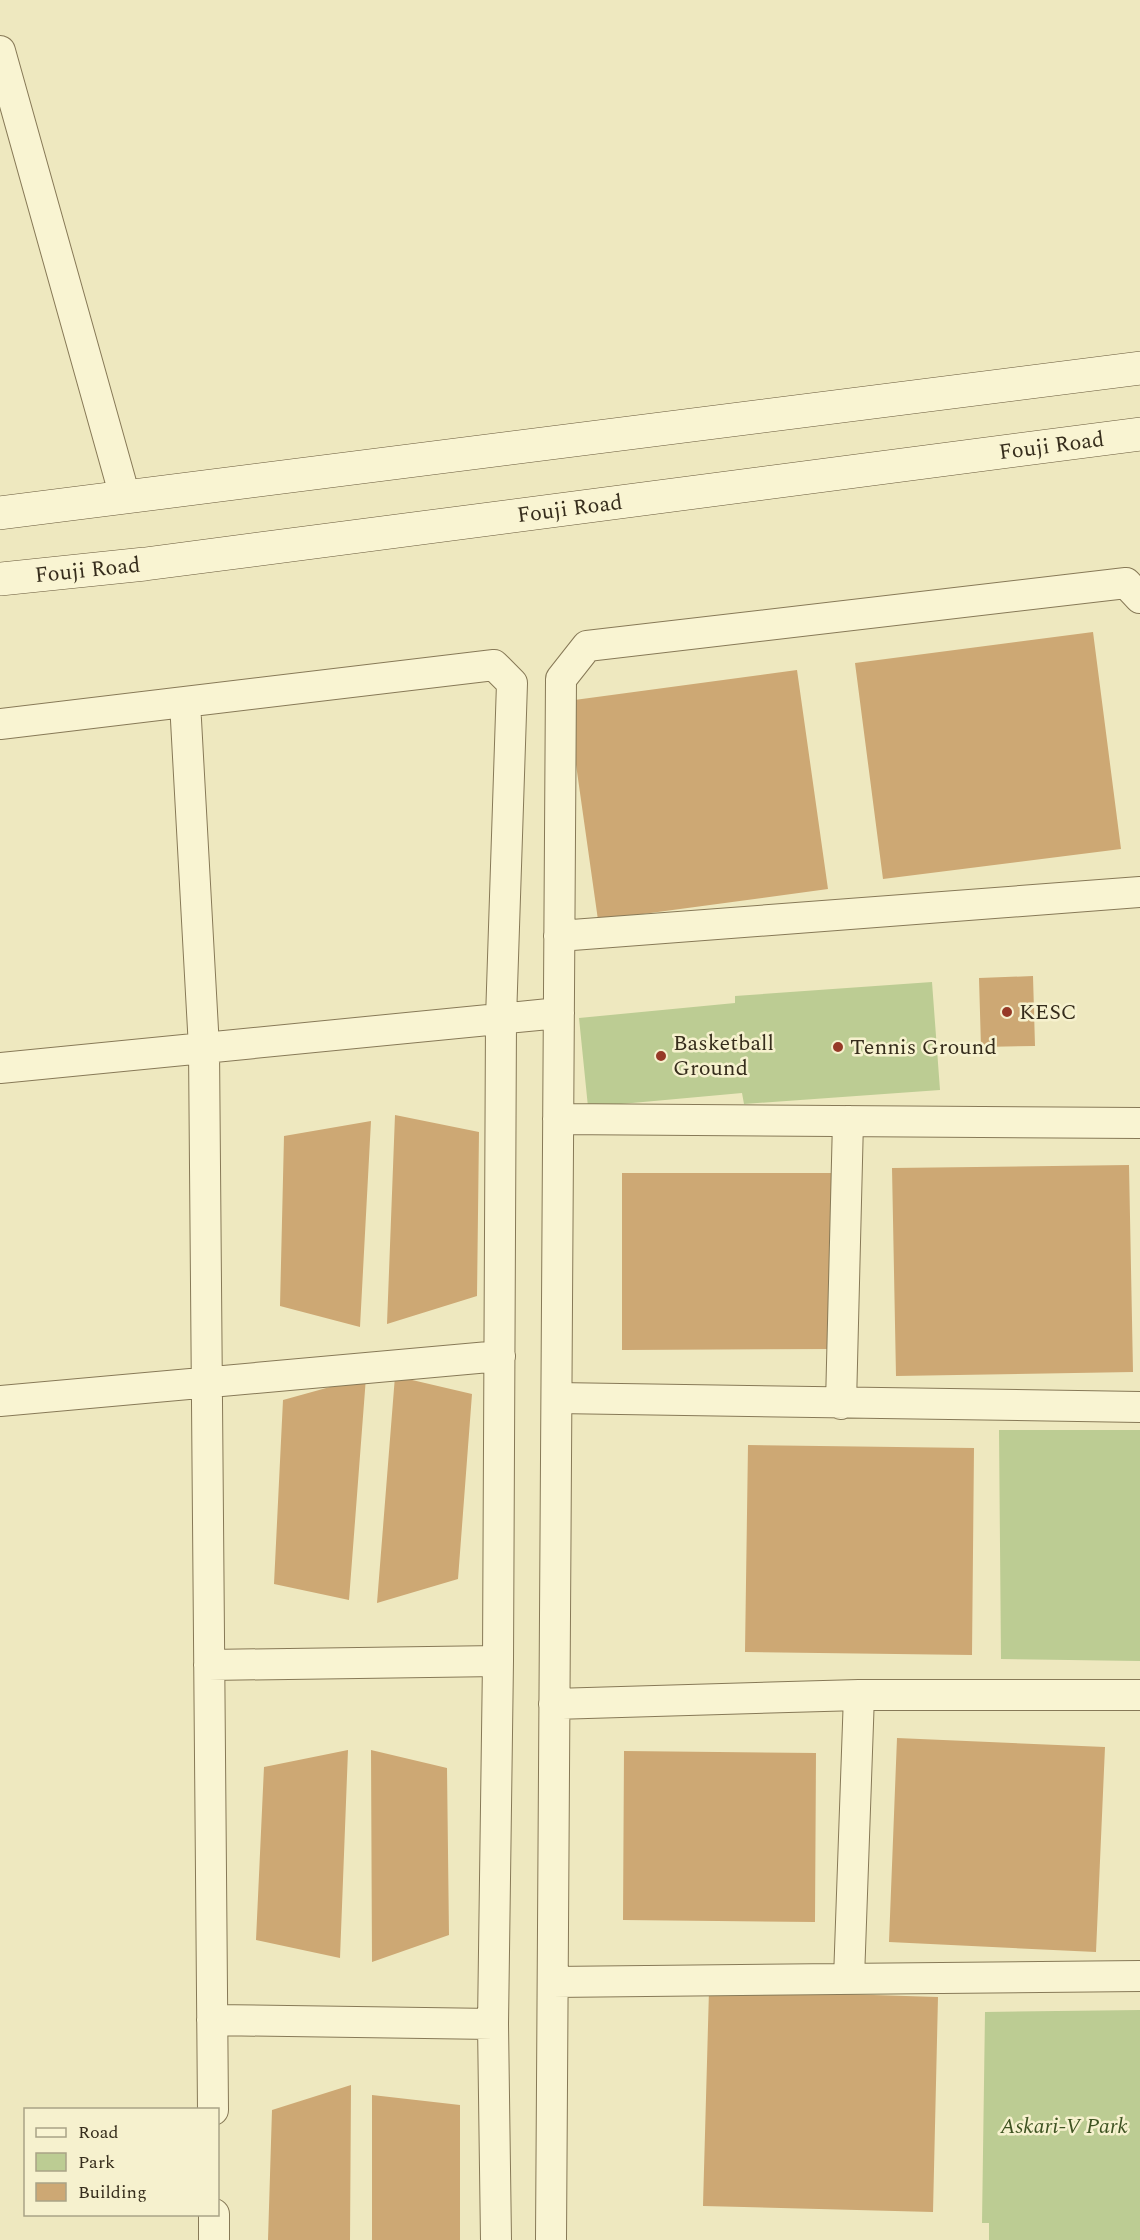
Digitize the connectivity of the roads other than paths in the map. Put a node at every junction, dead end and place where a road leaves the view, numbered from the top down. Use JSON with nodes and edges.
{"nodes":[{"id":1,"x":0,"y":51,"type":"edge"},
{"id":2,"x":1140,"y":368,"type":"edge"},
{"id":3,"x":1140,"y":434,"type":"edge"},
{"id":4,"x":125,"y":497,"type":"junction"},
{"id":5,"x":0,"y":513,"type":"edge"},
{"id":6,"x":0,"y":579,"type":"edge"},
{"id":7,"x":1140,"y":598,"type":"edge"},
{"id":8,"x":185,"y":702,"type":"junction"},
{"id":9,"x":0,"y":724,"type":"edge"},
{"id":10,"x":1140,"y":892,"type":"edge"},
{"id":11,"x":559,"y":936,"type":"junction"},
{"id":12,"x":559,"y":1013,"type":"junction"},
{"id":13,"x":501,"y":1019,"type":"junction"},
{"id":14,"x":204,"y":1048,"type":"junction"},
{"id":15,"x":0,"y":1068,"type":"edge"},
{"id":16,"x":558,"y":1119,"type":"junction"},
{"id":17,"x":848,"y":1121,"type":"junction"},
{"id":18,"x":1140,"y":1123,"type":"edge"},
{"id":19,"x":500,"y":1356,"type":"junction"},
{"id":20,"x":208,"y":1382,"type":"junction"},
{"id":21,"x":557,"y":1398,"type":"junction"},
{"id":22,"x":0,"y":1401,"type":"edge"},
{"id":23,"x":841,"y":1404,"type":"junction"},
{"id":24,"x":1140,"y":1407,"type":"edge"},
{"id":25,"x":498,"y":1661,"type":"junction"},
{"id":26,"x":209,"y":1665,"type":"junction"},
{"id":27,"x":859,"y":1695,"type":"junction"},
{"id":28,"x":1140,"y":1695,"type":"edge"},
{"id":29,"x":554,"y":1704,"type":"junction"},
{"id":30,"x":1140,"y":1976,"type":"edge"},
{"id":31,"x":849,"y":1979,"type":"junction"},
{"id":32,"x":553,"y":1982,"type":"junction"},
{"id":33,"x":212,"y":2020,"type":"junction"},
{"id":34,"x":493,"y":2024,"type":"junction"},
{"id":35,"x":213,"y":2108,"type":"edge"},
{"id":36,"x":214,"y":2216,"type":"edge"},
{"id":37,"x":214,"y":2240,"type":"edge"},
{"id":38,"x":496,"y":2240,"type":"edge"},
{"id":39,"x":551,"y":2240,"type":"edge"}],
"edges":[{"from":1,"to":4,"type":"street"},
{"from":2,"to":4,"type":"main road"},
{"from":3,"to":6,"type":"main road","name":"Fouji Road"},
{"from":4,"to":5,"type":"main road"},
{"from":7,"to":11,"type":"street"},
{"from":8,"to":9,"type":"street"},
{"from":8,"to":13,"type":"street"},
{"from":8,"to":14,"type":"street"},
{"from":10,"to":11,"type":"street"},
{"from":11,"to":12,"type":"street"},
{"from":12,"to":13,"type":"street"},
{"from":12,"to":16,"type":"street"},
{"from":13,"to":14,"type":"street"},
{"from":13,"to":19,"type":"street"},
{"from":14,"to":15,"type":"street"},
{"from":14,"to":20,"type":"street"},
{"from":16,"to":17,"type":"street"},
{"from":16,"to":21,"type":"street"},
{"from":17,"to":18,"type":"street"},
{"from":17,"to":23,"type":"street"},
{"from":19,"to":20,"type":"street"},
{"from":19,"to":25,"type":"street"},
{"from":20,"to":22,"type":"street"},
{"from":20,"to":26,"type":"street"},
{"from":21,"to":23,"type":"street"},
{"from":21,"to":29,"type":"street"},
{"from":23,"to":24,"type":"street"},
{"from":25,"to":26,"type":"street"},
{"from":25,"to":34,"type":"street"},
{"from":26,"to":33,"type":"street"},
{"from":27,"to":28,"type":"street"},
{"from":27,"to":29,"type":"street"},
{"from":27,"to":31,"type":"street"},
{"from":29,"to":32,"type":"street"},
{"from":30,"to":31,"type":"street"},
{"from":31,"to":32,"type":"street"},
{"from":32,"to":39,"type":"street"},
{"from":33,"to":34,"type":"street"},
{"from":33,"to":35,"type":"street"},
{"from":34,"to":38,"type":"street"},
{"from":36,"to":37,"type":"street"}]}
